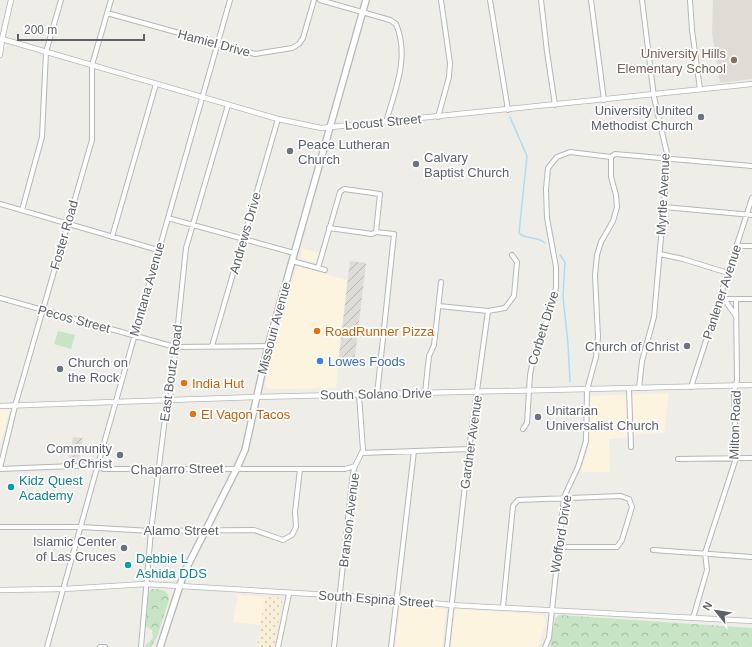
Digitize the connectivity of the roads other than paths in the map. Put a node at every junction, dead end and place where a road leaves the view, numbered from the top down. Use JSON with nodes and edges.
{"nodes":[{"id":1,"x":11,"y":0,"type":"edge"},
{"id":2,"x":61,"y":0,"type":"edge"},
{"id":3,"x":111,"y":0,"type":"edge"},
{"id":4,"x":230,"y":0,"type":"edge"},
{"id":5,"x":314,"y":0,"type":"edge"},
{"id":6,"x":320,"y":0,"type":"edge"},
{"id":7,"x":366,"y":0,"type":"edge"},
{"id":8,"x":441,"y":0,"type":"edge"},
{"id":9,"x":490,"y":0,"type":"edge"},
{"id":10,"x":541,"y":0,"type":"edge"},
{"id":11,"x":591,"y":0,"type":"edge"},
{"id":12,"x":642,"y":0,"type":"edge"},
{"id":13,"x":690,"y":0,"type":"edge"},
{"id":14,"x":363,"y":12,"type":"junction"},
{"id":15,"x":107,"y":13,"type":"junction"},
{"id":16,"x":1,"y":39,"type":"edge"},
{"id":17,"x":217,"y":44,"type":"junction"},
{"id":18,"x":46,"y":52,"type":"junction"},
{"id":19,"x":0,"y":55,"type":"edge"},
{"id":20,"x":92,"y":65,"type":"junction"},
{"id":21,"x":156,"y":84,"type":"junction"},
{"id":22,"x":752,"y":84,"type":"edge"},
{"id":23,"x":700,"y":89,"type":"junction"},
{"id":24,"x":654,"y":94,"type":"junction"},
{"id":25,"x":202,"y":97,"type":"junction"},
{"id":26,"x":604,"y":100,"type":"junction"},
{"id":27,"x":228,"y":105,"type":"junction"},
{"id":28,"x":555,"y":105,"type":"junction"},
{"id":29,"x":508,"y":110,"type":"junction"},
{"id":30,"x":438,"y":117,"type":"junction"},
{"id":31,"x":278,"y":119,"type":"junction"},
{"id":32,"x":386,"y":122,"type":"junction"},
{"id":33,"x":329,"y":128,"type":"junction"},
{"id":34,"x":611,"y":157,"type":"junction"},
{"id":35,"x":668,"y":158,"type":"junction"},
{"id":36,"x":752,"y":166,"type":"edge"},
{"id":37,"x":752,"y":198,"type":"edge"},
{"id":38,"x":0,"y":204,"type":"edge"},
{"id":39,"x":664,"y":207,"type":"junction"},
{"id":40,"x":22,"y":210,"type":"junction"},
{"id":41,"x":746,"y":215,"type":"junction"},
{"id":42,"x":752,"y":215,"type":"edge"},
{"id":43,"x":168,"y":218,"type":"junction"},
{"id":44,"x":67,"y":223,"type":"junction"},
{"id":45,"x":193,"y":224,"type":"junction"},
{"id":46,"x":329,"y":228,"type":"junction"},
{"id":47,"x":376,"y":232,"type":"junction"},
{"id":48,"x":112,"y":236,"type":"junction"},
{"id":49,"x":242,"y":239,"type":"junction"},
{"id":50,"x":737,"y":246,"type":"junction"},
{"id":51,"x":752,"y":246,"type":"edge"},
{"id":52,"x":158,"y":250,"type":"junction"},
{"id":53,"x":294,"y":253,"type":"junction"},
{"id":54,"x":660,"y":254,"type":"junction"},
{"id":55,"x":512,"y":255,"type":"dead end"},
{"id":56,"x":292,"y":261,"type":"junction"},
{"id":57,"x":318,"y":268,"type":"junction"},
{"id":58,"x":325,"y":270,"type":"dead end"},
{"id":59,"x":728,"y":273,"type":"junction"},
{"id":60,"x":442,"y":282,"type":"dead end"},
{"id":61,"x":0,"y":298,"type":"edge"},
{"id":62,"x":722,"y":299,"type":"junction"},
{"id":63,"x":736,"y":299,"type":"junction"},
{"id":64,"x":752,"y":299,"type":"edge"},
{"id":65,"x":439,"y":306,"type":"junction"},
{"id":66,"x":42,"y":310,"type":"junction"},
{"id":67,"x":488,"y":312,"type":"junction"},
{"id":68,"x":736,"y":316,"type":"junction"},
{"id":69,"x":134,"y":335,"type":"junction"},
{"id":70,"x":212,"y":346,"type":"junction"},
{"id":71,"x":268,"y":346,"type":"junction"},
{"id":72,"x":175,"y":347,"type":"junction"},
{"id":73,"x":736,"y":386,"type":"junction"},
{"id":74,"x":752,"y":386,"type":"edge"},
{"id":75,"x":691,"y":387,"type":"junction"},
{"id":76,"x":639,"y":388,"type":"junction"},
{"id":77,"x":628,"y":389,"type":"junction"},
{"id":78,"x":586,"y":390,"type":"junction"},
{"id":79,"x":528,"y":391,"type":"junction"},
{"id":80,"x":425,"y":393,"type":"junction"},
{"id":81,"x":478,"y":393,"type":"junction"},
{"id":82,"x":359,"y":395,"type":"junction"},
{"id":83,"x":377,"y":395,"type":"junction"},
{"id":84,"x":256,"y":397,"type":"junction"},
{"id":85,"x":170,"y":401,"type":"junction"},
{"id":86,"x":117,"y":403,"type":"junction"},
{"id":87,"x":0,"y":406,"type":"edge"},
{"id":88,"x":15,"y":406,"type":"junction"},
{"id":89,"x":523,"y":429,"type":"dead end"},
{"id":90,"x":631,"y":447,"type":"dead end"},
{"id":91,"x":469,"y":449,"type":"junction"},
{"id":92,"x":414,"y":451,"type":"junction"},
{"id":93,"x":362,"y":453,"type":"junction"},
{"id":94,"x":736,"y":458,"type":"junction"},
{"id":95,"x":752,"y":458,"type":"edge"},
{"id":96,"x":678,"y":460,"type":"dead end"},
{"id":97,"x":98,"y":465,"type":"junction"},
{"id":98,"x":355,"y":466,"type":"junction"},
{"id":99,"x":0,"y":468,"type":"edge"},
{"id":100,"x":237,"y":468,"type":"junction"},
{"id":101,"x":300,"y":469,"type":"junction"},
{"id":102,"x":158,"y":470,"type":"junction"},
{"id":103,"x":564,"y":497,"type":"junction"},
{"id":104,"x":0,"y":527,"type":"edge"},
{"id":105,"x":81,"y":527,"type":"junction"},
{"id":106,"x":151,"y":531,"type":"junction"},
{"id":107,"x":205,"y":531,"type":"junction"},
{"id":108,"x":558,"y":547,"type":"junction"},
{"id":109,"x":653,"y":550,"type":"dead end"},
{"id":110,"x":705,"y":553,"type":"junction"},
{"id":111,"x":752,"y":557,"type":"edge"},
{"id":112,"x":146,"y":584,"type":"junction"},
{"id":113,"x":179,"y":587,"type":"junction"},
{"id":114,"x":63,"y":589,"type":"junction"},
{"id":115,"x":0,"y":590,"type":"edge"},
{"id":116,"x":288,"y":594,"type":"junction"},
{"id":117,"x":340,"y":596,"type":"junction"},
{"id":118,"x":396,"y":600,"type":"junction"},
{"id":119,"x":451,"y":605,"type":"junction"},
{"id":120,"x":503,"y":607,"type":"junction"},
{"id":121,"x":551,"y":609,"type":"junction"},
{"id":122,"x":693,"y":618,"type":"junction"},
{"id":123,"x":752,"y":622,"type":"edge"},
{"id":124,"x":47,"y":647,"type":"edge"},
{"id":125,"x":100,"y":647,"type":"edge"},
{"id":126,"x":105,"y":647,"type":"edge"},
{"id":127,"x":141,"y":647,"type":"edge"},
{"id":128,"x":160,"y":647,"type":"edge"},
{"id":129,"x":278,"y":647,"type":"edge"},
{"id":130,"x":334,"y":647,"type":"edge"},
{"id":131,"x":390,"y":647,"type":"edge"},
{"id":132,"x":447,"y":647,"type":"edge"},
{"id":133,"x":545,"y":647,"type":"edge"}],
"edges":[{"from":1,"to":16,"type":"street"},
{"from":2,"to":18,"type":"street"},
{"from":3,"to":15,"type":"street","name":"Foster Road"},
{"from":4,"to":17,"type":"street","name":"Montana Avenue"},
{"from":5,"to":17,"type":"street","name":"Hamiel Drive"},
{"from":6,"to":14,"type":"street"},
{"from":7,"to":14,"type":"main road","name":"Missouri Avenue"},
{"from":8,"to":30,"type":"street"},
{"from":9,"to":29,"type":"street"},
{"from":10,"to":28,"type":"street"},
{"from":11,"to":26,"type":"street"},
{"from":12,"to":24,"type":"street","name":"Myrtle Avenue"},
{"from":13,"to":23,"type":"street"},
{"from":14,"to":32,"type":"street"},
{"from":14,"to":33,"type":"main road","name":"Missouri Avenue"},
{"from":15,"to":17,"type":"street","name":"Hamiel Drive"},
{"from":15,"to":20,"type":"street","name":"Foster Road"},
{"from":16,"to":18,"type":"street","name":"Locust Street"},
{"from":16,"to":19,"type":"street"},
{"from":17,"to":25,"type":"street","name":"Montana Avenue"},
{"from":18,"to":20,"type":"street","name":"Locust Street"},
{"from":18,"to":40,"type":"street"},
{"from":20,"to":21,"type":"street","name":"Locust Street"},
{"from":20,"to":44,"type":"street","name":"Foster Road"},
{"from":21,"to":25,"type":"street","name":"Locust Street"},
{"from":21,"to":48,"type":"street"},
{"from":22,"to":23,"type":"street","name":"Locust Street"},
{"from":23,"to":24,"type":"street","name":"Locust Street"},
{"from":24,"to":26,"type":"street","name":"Locust Street"},
{"from":24,"to":35,"type":"street","name":"Myrtle Avenue"},
{"from":25,"to":27,"type":"street","name":"Locust Street"},
{"from":25,"to":43,"type":"street","name":"Montana Avenue"},
{"from":26,"to":28,"type":"street","name":"Locust Street"},
{"from":27,"to":31,"type":"street","name":"Locust Street"},
{"from":27,"to":45,"type":"street","name":"East Boutz Road"},
{"from":28,"to":29,"type":"street","name":"Locust Street"},
{"from":29,"to":30,"type":"street","name":"Locust Street"},
{"from":30,"to":32,"type":"street","name":"Locust Street"},
{"from":31,"to":33,"type":"street","name":"Locust Street"},
{"from":31,"to":49,"type":"street","name":"Andrews Drive"},
{"from":32,"to":33,"type":"street","name":"Locust Street"},
{"from":33,"to":53,"type":"main road","name":"Missouri Avenue"},
{"from":34,"to":35,"type":"street"},
{"from":34,"to":78,"type":"street","name":"Wofford Drive"},
{"from":34,"to":79,"type":"street","name":"Corbett Drive"},
{"from":35,"to":36,"type":"street"},
{"from":35,"to":39,"type":"street","name":"Myrtle Avenue"},
{"from":37,"to":41,"type":"street","name":"Panlener Avenue"},
{"from":38,"to":40,"type":"street"},
{"from":39,"to":41,"type":"street"},
{"from":39,"to":54,"type":"street","name":"Myrtle Avenue"},
{"from":40,"to":44,"type":"street"},
{"from":41,"to":42,"type":"street"},
{"from":41,"to":50,"type":"street","name":"Panlener Avenue"},
{"from":43,"to":45,"type":"street"},
{"from":43,"to":52,"type":"street","name":"Montana Avenue"},
{"from":44,"to":48,"type":"street"},
{"from":44,"to":66,"type":"street","name":"Foster Road"},
{"from":45,"to":49,"type":"street"},
{"from":45,"to":72,"type":"street","name":"East Boutz Road"},
{"from":46,"to":47,"type":"street"},
{"from":46,"to":47,"type":"street"},
{"from":46,"to":57,"type":"street"},
{"from":47,"to":83,"type":"street"},
{"from":48,"to":52,"type":"street"},
{"from":49,"to":53,"type":"street"},
{"from":49,"to":70,"type":"street","name":"Andrews Drive"},
{"from":50,"to":51,"type":"street"},
{"from":50,"to":59,"type":"street","name":"Panlener Avenue"},
{"from":52,"to":69,"type":"street","name":"Montana Avenue"},
{"from":53,"to":56,"type":"main road","name":"Missouri Avenue"},
{"from":54,"to":59,"type":"street"},
{"from":54,"to":76,"type":"street","name":"Myrtle Avenue"},
{"from":55,"to":67,"type":"street"},
{"from":56,"to":57,"type":"street"},
{"from":56,"to":71,"type":"main road","name":"Missouri Avenue"},
{"from":57,"to":58,"type":"street"},
{"from":59,"to":62,"type":"street","name":"Panlener Avenue"},
{"from":60,"to":65,"type":"street"},
{"from":61,"to":66,"type":"street","name":"Pecos Street"},
{"from":62,"to":63,"type":"street"},
{"from":62,"to":68,"type":"street"},
{"from":62,"to":75,"type":"street","name":"Panlener Avenue"},
{"from":63,"to":64,"type":"street"},
{"from":63,"to":68,"type":"street","name":"Milton Road"},
{"from":65,"to":67,"type":"street"},
{"from":65,"to":80,"type":"street"},
{"from":66,"to":69,"type":"street","name":"Pecos Street"},
{"from":66,"to":88,"type":"street","name":"Foster Road"},
{"from":67,"to":81,"type":"street","name":"Gardner Avenue"},
{"from":68,"to":73,"type":"street","name":"Milton Road"},
{"from":69,"to":72,"type":"street","name":"Pecos Street"},
{"from":69,"to":86,"type":"street","name":"Montana Avenue"},
{"from":70,"to":71,"type":"street","name":"Pecos Street"},
{"from":70,"to":72,"type":"street","name":"Pecos Street"},
{"from":71,"to":84,"type":"main road","name":"Missouri Avenue"},
{"from":72,"to":85,"type":"street","name":"East Boutz Road"},
{"from":73,"to":74,"type":"street","name":"South Solano Drive"},
{"from":73,"to":75,"type":"street","name":"South Solano Drive"},
{"from":73,"to":94,"type":"street","name":"Milton Road"},
{"from":75,"to":76,"type":"street","name":"South Solano Drive"},
{"from":76,"to":77,"type":"street","name":"South Solano Drive"},
{"from":77,"to":78,"type":"street","name":"South Solano Drive"},
{"from":77,"to":90,"type":"street"},
{"from":78,"to":79,"type":"street","name":"South Solano Drive"},
{"from":78,"to":103,"type":"street","name":"Wofford Drive"},
{"from":79,"to":81,"type":"street","name":"South Solano Drive"},
{"from":79,"to":89,"type":"street","name":"Corbett Drive"},
{"from":80,"to":81,"type":"street","name":"South Solano Drive"},
{"from":80,"to":83,"type":"street","name":"South Solano Drive"},
{"from":81,"to":91,"type":"street","name":"Gardner Avenue"},
{"from":82,"to":83,"type":"street","name":"South Solano Drive"},
{"from":82,"to":84,"type":"street","name":"South Solano Drive"},
{"from":82,"to":93,"type":"street","name":"Branson Avenue"},
{"from":84,"to":85,"type":"street","name":"South Solano Drive"},
{"from":84,"to":100,"type":"main road","name":"Missouri Avenue"},
{"from":85,"to":86,"type":"street","name":"South Solano Drive"},
{"from":85,"to":102,"type":"street","name":"East Boutz Road"},
{"from":86,"to":88,"type":"street","name":"South Solano Drive"},
{"from":86,"to":97,"type":"street","name":"Montana Avenue"},
{"from":87,"to":88,"type":"street","name":"South Solano Drive"},
{"from":88,"to":99,"type":"street","name":"Foster Road"},
{"from":91,"to":92,"type":"street"},
{"from":91,"to":119,"type":"street","name":"Gardner Avenue"},
{"from":92,"to":93,"type":"street"},
{"from":92,"to":118,"type":"street"},
{"from":93,"to":98,"type":"street","name":"Branson Avenue"},
{"from":94,"to":95,"type":"street"},
{"from":94,"to":96,"type":"street"},
{"from":94,"to":110,"type":"street","name":"Milton Road"},
{"from":97,"to":99,"type":"street","name":"Chaparro Street"},
{"from":97,"to":102,"type":"street","name":"Chaparro Street"},
{"from":97,"to":105,"type":"street","name":"Montana Avenue"},
{"from":98,"to":101,"type":"street","name":"Chaparro Street"},
{"from":98,"to":117,"type":"street","name":"Branson Avenue"},
{"from":100,"to":101,"type":"street","name":"Chaparro Street"},
{"from":100,"to":102,"type":"street","name":"Chaparro Street"},
{"from":100,"to":107,"type":"main road","name":"Missouri Avenue"},
{"from":101,"to":107,"type":"street","name":"Alamo Street"},
{"from":102,"to":106,"type":"street","name":"East Boutz Road"},
{"from":103,"to":108,"type":"street","name":"Wofford Drive"},
{"from":103,"to":108,"type":"street"},
{"from":103,"to":120,"type":"street"},
{"from":104,"to":105,"type":"street","name":"Alamo Street"},
{"from":105,"to":106,"type":"street","name":"Alamo Street"},
{"from":105,"to":114,"type":"street","name":"Montana Avenue"},
{"from":106,"to":107,"type":"street","name":"Alamo Street"},
{"from":106,"to":112,"type":"street","name":"East Boutz Road"},
{"from":107,"to":113,"type":"main road","name":"Missouri Avenue"},
{"from":108,"to":121,"type":"street","name":"Wofford Drive"},
{"from":109,"to":110,"type":"street"},
{"from":110,"to":111,"type":"street"},
{"from":110,"to":122,"type":"street","name":"Milton Road"},
{"from":112,"to":113,"type":"street","name":"South Espina Street"},
{"from":112,"to":114,"type":"street","name":"South Espina Street"},
{"from":112,"to":127,"type":"street","name":"East Boutz Road"},
{"from":113,"to":116,"type":"street","name":"South Espina Street"},
{"from":113,"to":128,"type":"main road","name":"Missouri Avenue"},
{"from":114,"to":115,"type":"street","name":"South Espina Street"},
{"from":114,"to":124,"type":"street","name":"Montana Avenue"},
{"from":116,"to":117,"type":"street","name":"South Espina Street"},
{"from":116,"to":129,"type":"street"},
{"from":117,"to":118,"type":"street","name":"South Espina Street"},
{"from":117,"to":130,"type":"street","name":"Branson Avenue"},
{"from":118,"to":119,"type":"street","name":"South Espina Street"},
{"from":118,"to":131,"type":"street"},
{"from":119,"to":120,"type":"street","name":"South Espina Street"},
{"from":119,"to":132,"type":"street","name":"Gardner Avenue"},
{"from":120,"to":121,"type":"street","name":"South Espina Street"},
{"from":121,"to":122,"type":"street","name":"South Espina Street"},
{"from":121,"to":133,"type":"street","name":"Wofford Drive"},
{"from":122,"to":123,"type":"street","name":"South Espina Street"},
{"from":125,"to":126,"type":"street"}]}
